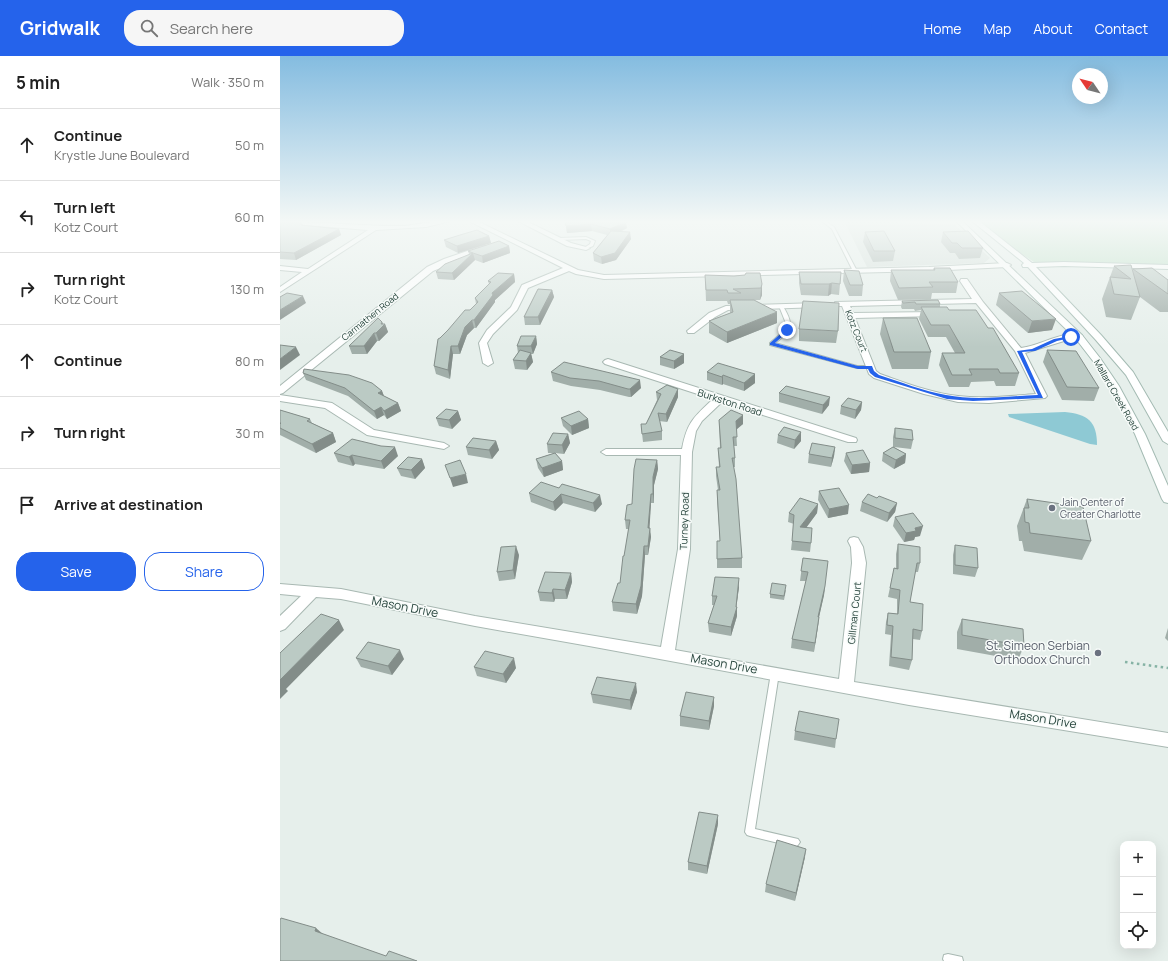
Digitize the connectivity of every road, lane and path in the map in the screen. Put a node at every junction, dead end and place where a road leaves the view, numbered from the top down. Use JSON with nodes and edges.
{"nodes":[{"id":1,"x":322,"y":263,"type":"edge"},
{"id":2,"x":443,"y":263,"type":"edge"},
{"id":3,"x":557,"y":263,"type":"edge"},
{"id":4,"x":851,"y":263,"type":"edge"},
{"id":5,"x":1029,"y":264,"type":"junction"},
{"id":6,"x":1006,"y":265,"type":"junction"},
{"id":7,"x":1168,"y":267,"type":"edge"},
{"id":8,"x":280,"y":268,"type":"edge"},
{"id":9,"x":568,"y":269,"type":"junction"},
{"id":10,"x":310,"y":271,"type":"junction"},
{"id":11,"x":855,"y":271,"type":"junction"},
{"id":12,"x":964,"y":281,"type":"dead end"},
{"id":13,"x":280,"y":290,"type":"edge"},
{"id":14,"x":977,"y":301,"type":"junction"},
{"id":15,"x":845,"y":304,"type":"junction"},
{"id":16,"x":781,"y":306,"type":"junction"},
{"id":17,"x":942,"y":314,"type":"edge"},
{"id":18,"x":849,"y":316,"type":"junction"},
{"id":19,"x":691,"y":331,"type":"dead end"},
{"id":20,"x":1079,"y":337,"type":"junction"},
{"id":21,"x":1019,"y":351,"type":"junction"},
{"id":22,"x":608,"y":362,"type":"dead end"},
{"id":23,"x":488,"y":363,"type":"dead end"},
{"id":24,"x":870,"y":367,"type":"junction"},
{"id":25,"x":280,"y":391,"type":"edge"},
{"id":26,"x":280,"y":398,"type":"edge"},
{"id":27,"x":719,"y":399,"type":"junction"},
{"id":28,"x":852,"y":440,"type":"dead end"},
{"id":29,"x":1168,"y":441,"type":"edge"},
{"id":30,"x":444,"y":446,"type":"dead end"},
{"id":31,"x":606,"y":452,"type":"dead end"},
{"id":32,"x":687,"y":452,"type":"junction"},
{"id":33,"x":1168,"y":499,"type":"edge"},
{"id":34,"x":854,"y":541,"type":"dead end"},
{"id":35,"x":280,"y":588,"type":"edge"},
{"id":36,"x":313,"y":591,"type":"junction"},
{"id":37,"x":280,"y":625,"type":"edge"},
{"id":38,"x":667,"y":654,"type":"junction"},
{"id":39,"x":1125,"y":662,"type":"dead end"},
{"id":40,"x":1168,"y":668,"type":"edge"},
{"id":41,"x":775,"y":673,"type":"junction"},
{"id":42,"x":846,"y":686,"type":"junction"},
{"id":43,"x":1168,"y":740,"type":"edge"},
{"id":44,"x":795,"y":842,"type":"dead end"}],
"edges":[{"from":1,"to":10,"type":"street"},
{"from":2,"to":25,"type":"street","name":"Carmathen Road"},
{"from":3,"to":9,"type":"street"},
{"from":4,"to":11,"type":"lane"},
{"from":5,"to":6,"type":"street"},
{"from":5,"to":7,"type":"street"},
{"from":5,"to":29,"type":"street","name":"Mallard Creek Road"},
{"from":6,"to":11,"type":"street"},
{"from":6,"to":20,"type":"street","name":"Mallard Creek Road"},
{"from":8,"to":10,"type":"street"},
{"from":9,"to":11,"type":"street"},
{"from":9,"to":23,"type":"street"},
{"from":10,"to":13,"type":"street"},
{"from":12,"to":14,"type":"street"},
{"from":14,"to":15,"type":"street"},
{"from":14,"to":21,"type":"street"},
{"from":15,"to":16,"type":"street"},
{"from":15,"to":18,"type":"street","name":"Kotz Court"},
{"from":16,"to":19,"type":"street"},
{"from":16,"to":24,"type":"lane"},
{"from":17,"to":18,"type":"street"},
{"from":18,"to":24,"type":"street","name":"Kotz Court"},
{"from":20,"to":21,"type":"street"},
{"from":20,"to":33,"type":"street","name":"Mallard Creek Road"},
{"from":21,"to":24,"type":"street","name":"Kotz Court"},
{"from":22,"to":27,"type":"street","name":"Burkston Road"},
{"from":26,"to":30,"type":"street"},
{"from":27,"to":28,"type":"street","name":"Burkston Road"},
{"from":27,"to":32,"type":"street","name":"Turney Road"},
{"from":31,"to":32,"type":"street"},
{"from":32,"to":38,"type":"street","name":"Turney Road"},
{"from":34,"to":42,"type":"street","name":"Gillman Court"},
{"from":35,"to":36,"type":"street","name":"Mason Drive"},
{"from":36,"to":37,"type":"street"},
{"from":36,"to":38,"type":"street","name":"Mason Drive"},
{"from":38,"to":41,"type":"street","name":"Mason Drive"},
{"from":39,"to":40,"type":"path"},
{"from":41,"to":42,"type":"street","name":"Mason Drive"},
{"from":41,"to":44,"type":"lane"},
{"from":42,"to":43,"type":"street","name":"Mason Drive"}]}
